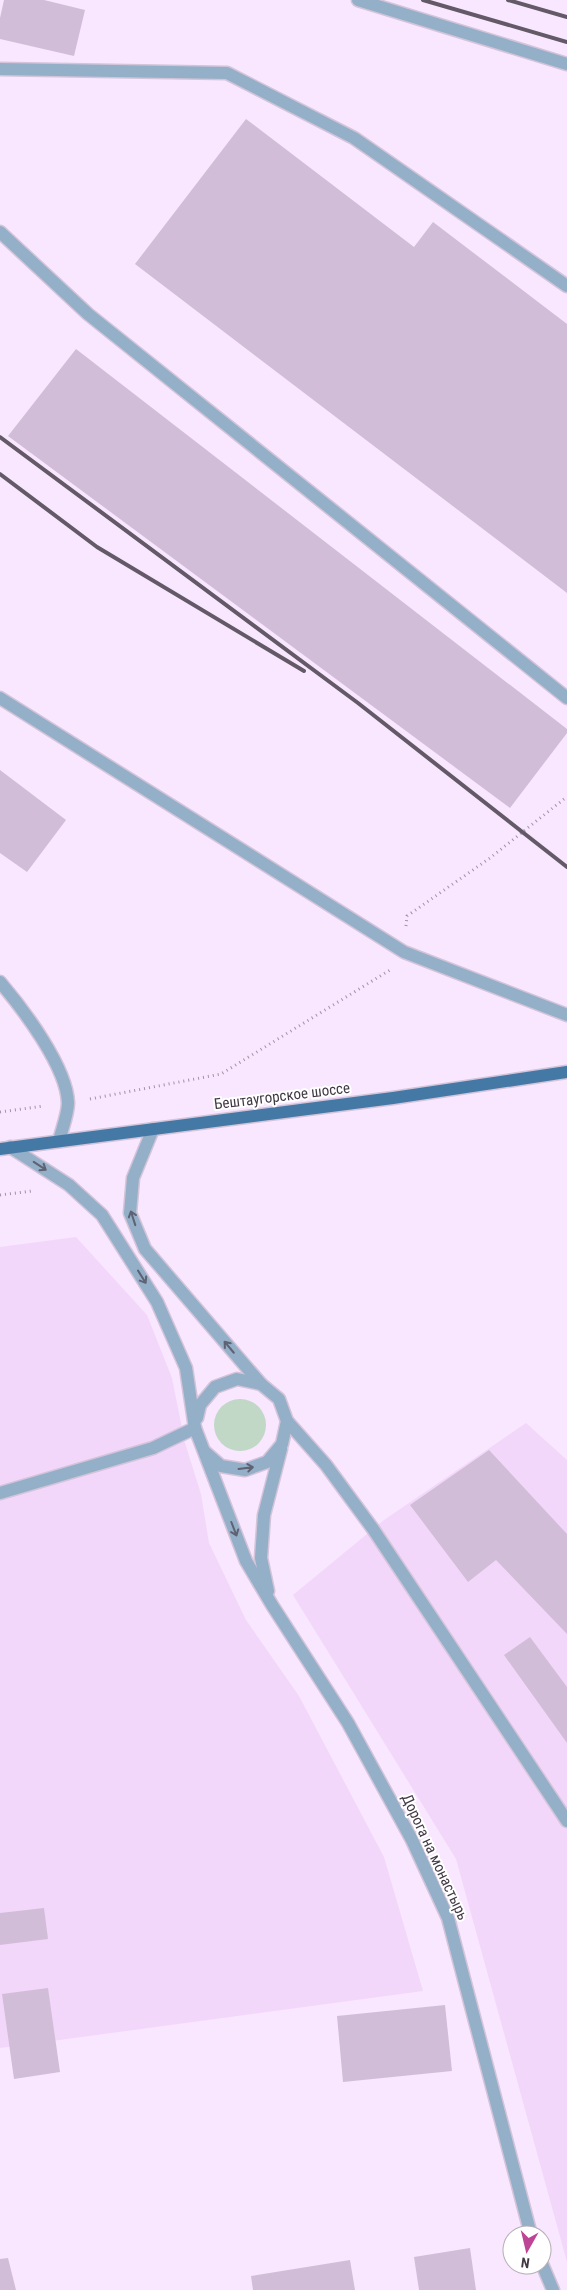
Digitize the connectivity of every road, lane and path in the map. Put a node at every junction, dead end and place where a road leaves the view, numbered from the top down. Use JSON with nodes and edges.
{"nodes":[{"id":1,"x":358,"y":0,"type":"edge"},
{"id":2,"x":567,"y":64,"type":"edge"},
{"id":3,"x":0,"y":69,"type":"edge"},
{"id":4,"x":0,"y":232,"type":"edge"},
{"id":5,"x":567,"y":286,"type":"edge"},
{"id":6,"x":0,"y":698,"type":"edge"},
{"id":7,"x":567,"y":698,"type":"edge"},
{"id":8,"x":564,"y":799,"type":"dead end"},
{"id":9,"x":409,"y":954,"type":"junction"},
{"id":10,"x":0,"y":982,"type":"edge"},
{"id":11,"x":567,"y":1015,"type":"edge"},
{"id":12,"x":567,"y":1072,"type":"edge"},
{"id":13,"x":68,"y":1103,"type":"junction"},
{"id":14,"x":0,"y":1112,"type":"edge"},
{"id":15,"x":153,"y":1129,"type":"junction"},
{"id":16,"x":60,"y":1141,"type":"junction"},
{"id":17,"x":5,"y":1148,"type":"edge"},
{"id":18,"x":261,"y":1384,"type":"junction"},
{"id":19,"x":287,"y":1421,"type":"junction"},
{"id":20,"x":195,"y":1428,"type":"junction"},
{"id":21,"x":282,"y":1444,"type":"junction"},
{"id":22,"x":203,"y":1451,"type":"junction"},
{"id":23,"x":0,"y":1493,"type":"edge"},
{"id":24,"x":272,"y":1605,"type":"junction"},
{"id":25,"x":567,"y":1821,"type":"edge"},
{"id":26,"x":527,"y":2225,"type":"edge"},
{"id":27,"x":547,"y":2275,"type":"edge"},
{"id":28,"x":553,"y":2290,"type":"edge"}],
"edges":[{"from":1,"to":2,"type":"street"},
{"from":3,"to":5,"type":"street"},
{"from":4,"to":7,"type":"street"},
{"from":6,"to":9,"type":"street"},
{"from":8,"to":9,"type":"path"},
{"from":9,"to":11,"type":"street"},
{"from":9,"to":13,"type":"path"},
{"from":10,"to":13,"type":"street"},
{"from":12,"to":15,"type":"main road","name":"Бештаугорское шоссе"},
{"from":13,"to":14,"type":"path"},
{"from":13,"to":16,"type":"street"},
{"from":15,"to":16,"type":"main road","name":"Бештаугорское шоссе"},
{"from":18,"to":15,"type":"street","one_way":true},
{"from":16,"to":17,"type":"main road","name":"Бештаугорское шоссе"},
{"from":17,"to":20,"type":"street","one_way":true},
{"from":18,"to":19,"type":"street"},
{"from":18,"to":20,"type":"street"},
{"from":19,"to":21,"type":"street"},
{"from":19,"to":25,"type":"street"},
{"from":20,"to":22,"type":"street"},
{"from":20,"to":23,"type":"street"},
{"from":22,"to":21,"type":"street","one_way":true},
{"from":21,"to":24,"type":"street"},
{"from":22,"to":24,"type":"street","name":"Дорога на монастырь","one_way":true},
{"from":24,"to":26,"type":"street","name":"Дорога на монастырь"},
{"from":27,"to":28,"type":"street"}]}
